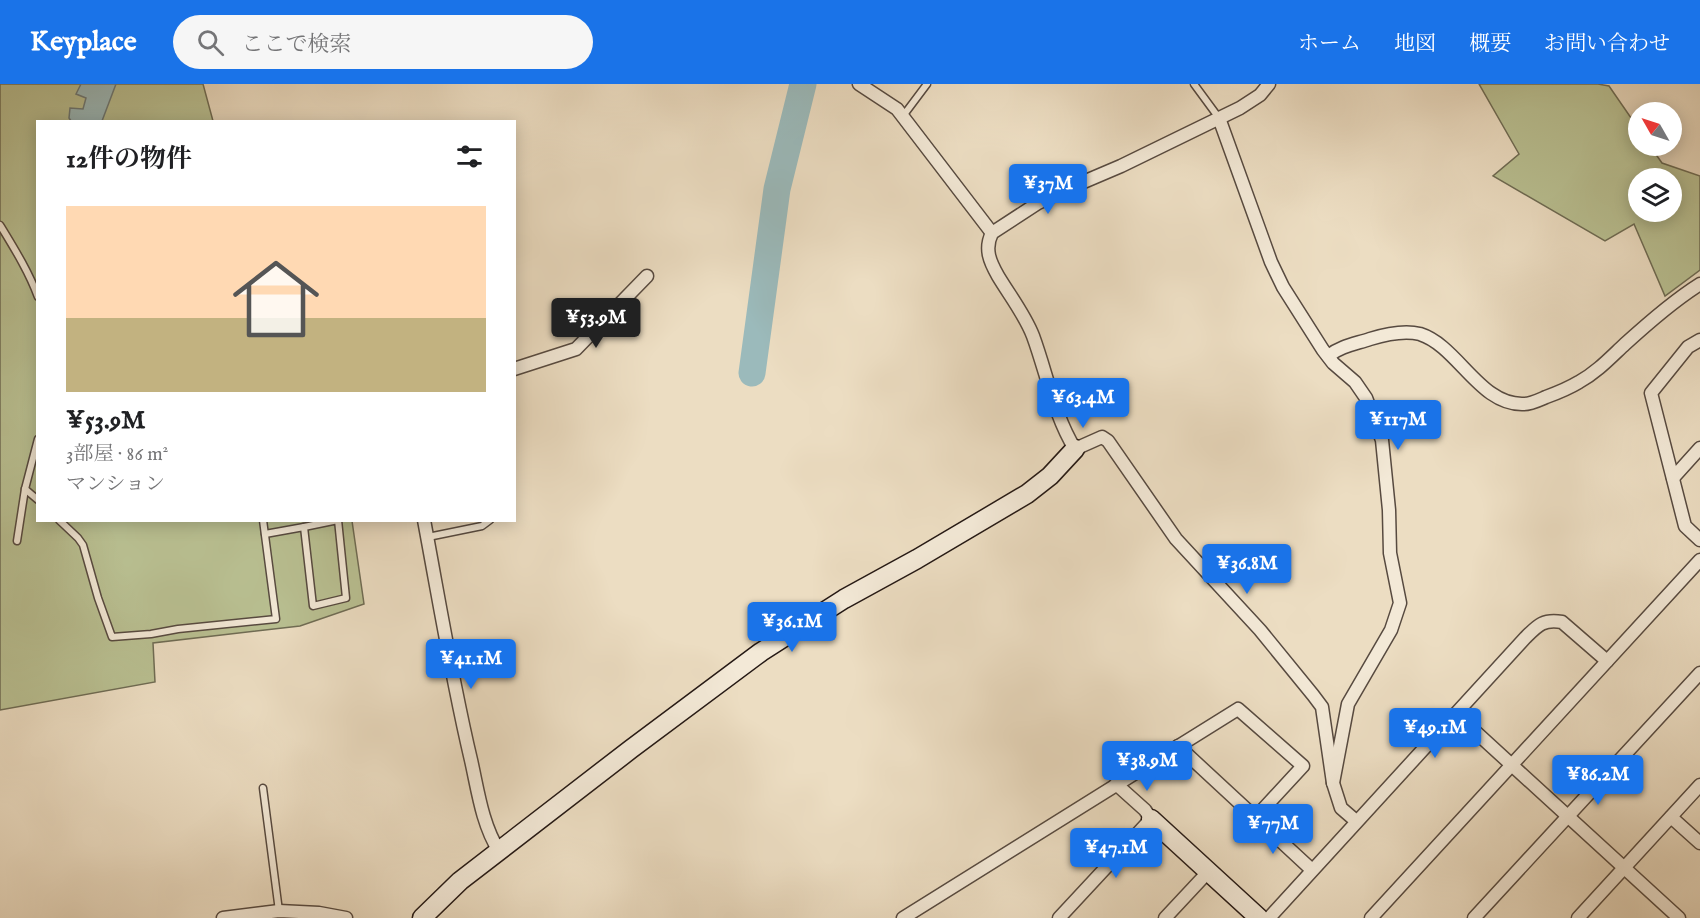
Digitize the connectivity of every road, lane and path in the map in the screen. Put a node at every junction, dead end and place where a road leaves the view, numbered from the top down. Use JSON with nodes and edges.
{"nodes":[{"id":1,"x":859,"y":84,"type":"edge"},
{"id":2,"x":927,"y":84,"type":"edge"},
{"id":3,"x":1194,"y":84,"type":"edge"},
{"id":4,"x":1269,"y":84,"type":"edge"},
{"id":5,"x":903,"y":116,"type":"junction"},
{"id":6,"x":1219,"y":118,"type":"junction"},
{"id":7,"x":0,"y":225,"type":"edge"},
{"id":8,"x":992,"y":233,"type":"junction"},
{"id":9,"x":647,"y":276,"type":"dead end"},
{"id":10,"x":1700,"y":284,"type":"edge"},
{"id":11,"x":36,"y":292,"type":"edge"},
{"id":12,"x":1700,"y":340,"type":"edge"},
{"id":13,"x":1328,"y":356,"type":"junction"},
{"id":14,"x":516,"y":368,"type":"edge"},
{"id":15,"x":36,"y":447,"type":"edge"},
{"id":16,"x":1700,"y":448,"type":"edge"},
{"id":17,"x":1075,"y":449,"type":"junction"},
{"id":18,"x":1673,"y":478,"type":"junction"},
{"id":19,"x":25,"y":489,"type":"junction"},
{"id":20,"x":36,"y":498,"type":"edge"},
{"id":21,"x":62,"y":522,"type":"edge"},
{"id":22,"x":263,"y":522,"type":"edge"},
{"id":23,"x":328,"y":522,"type":"edge"},
{"id":24,"x":338,"y":522,"type":"edge"},
{"id":25,"x":424,"y":522,"type":"edge"},
{"id":26,"x":487,"y":522,"type":"edge"},
{"id":27,"x":304,"y":527,"type":"junction"},
{"id":28,"x":265,"y":534,"type":"junction"},
{"id":29,"x":427,"y":537,"type":"junction"},
{"id":30,"x":1700,"y":540,"type":"edge"},
{"id":31,"x":17,"y":541,"type":"dead end"},
{"id":32,"x":1700,"y":560,"type":"edge"},
{"id":33,"x":1607,"y":661,"type":"junction"},
{"id":34,"x":1700,"y":673,"type":"edge"},
{"id":35,"x":1456,"y":714,"type":"junction"},
{"id":36,"x":1178,"y":746,"type":"junction"},
{"id":37,"x":1512,"y":765,"type":"junction"},
{"id":38,"x":1333,"y":783,"type":"junction"},
{"id":39,"x":1116,"y":784,"type":"junction"},
{"id":40,"x":1700,"y":785,"type":"edge"},
{"id":41,"x":263,"y":788,"type":"dead end"},
{"id":42,"x":1568,"y":816,"type":"junction"},
{"id":43,"x":1671,"y":817,"type":"junction"},
{"id":44,"x":1255,"y":818,"type":"junction"},
{"id":45,"x":1151,"y":819,"type":"junction"},
{"id":46,"x":1356,"y":820,"type":"junction"},
{"id":47,"x":1700,"y":843,"type":"edge"},
{"id":48,"x":499,"y":851,"type":"junction"},
{"id":49,"x":1625,"y":867,"type":"junction"},
{"id":50,"x":1312,"y":870,"type":"junction"},
{"id":51,"x":1208,"y":872,"type":"junction"},
{"id":52,"x":279,"y":911,"type":"junction"},
{"id":53,"x":223,"y":918,"type":"edge"},
{"id":54,"x":346,"y":918,"type":"edge"},
{"id":55,"x":422,"y":918,"type":"edge"},
{"id":56,"x":903,"y":918,"type":"edge"},
{"id":57,"x":1059,"y":918,"type":"edge"},
{"id":58,"x":1165,"y":918,"type":"edge"},
{"id":59,"x":1259,"y":918,"type":"edge"},
{"id":60,"x":1269,"y":918,"type":"edge"},
{"id":61,"x":1371,"y":918,"type":"edge"},
{"id":62,"x":1474,"y":918,"type":"edge"},
{"id":63,"x":1578,"y":918,"type":"edge"},
{"id":64,"x":1679,"y":918,"type":"edge"}],
"edges":[{"from":1,"to":5,"type":"street"},
{"from":2,"to":5,"type":"lane"},
{"from":3,"to":6,"type":"lane"},
{"from":4,"to":6,"type":"street"},
{"from":5,"to":8,"type":"street"},
{"from":6,"to":8,"type":"street"},
{"from":6,"to":13,"type":"street"},
{"from":7,"to":11,"type":"lane"},
{"from":8,"to":17,"type":"street"},
{"from":9,"to":14,"type":"street"},
{"from":10,"to":13,"type":"street"},
{"from":12,"to":18,"type":"street"},
{"from":13,"to":38,"type":"street"},
{"from":15,"to":19,"type":"lane"},
{"from":16,"to":18,"type":"street"},
{"from":17,"to":38,"type":"street"},
{"from":17,"to":48,"type":"street"},
{"from":18,"to":30,"type":"street"},
{"from":19,"to":20,"type":"lane"},
{"from":19,"to":31,"type":"lane"},
{"from":21,"to":28,"type":"lane"},
{"from":22,"to":28,"type":"lane"},
{"from":23,"to":27,"type":"lane"},
{"from":24,"to":27,"type":"lane"},
{"from":25,"to":29,"type":"street"},
{"from":26,"to":29,"type":"lane"},
{"from":27,"to":28,"type":"lane"},
{"from":29,"to":48,"type":"street"},
{"from":32,"to":33,"type":"street"},
{"from":33,"to":35,"type":"street"},
{"from":33,"to":37,"type":"street"},
{"from":34,"to":42,"type":"street"},
{"from":35,"to":37,"type":"street"},
{"from":35,"to":46,"type":"street"},
{"from":36,"to":39,"type":"street"},
{"from":36,"to":44,"type":"street"},
{"from":36,"to":44,"type":"street"},
{"from":37,"to":42,"type":"street"},
{"from":37,"to":61,"type":"street"},
{"from":38,"to":46,"type":"street"},
{"from":39,"to":45,"type":"street"},
{"from":39,"to":56,"type":"street"},
{"from":40,"to":43,"type":"street"},
{"from":41,"to":52,"type":"lane"},
{"from":42,"to":49,"type":"street"},
{"from":42,"to":62,"type":"street"},
{"from":43,"to":47,"type":"street"},
{"from":43,"to":49,"type":"street"},
{"from":44,"to":50,"type":"street"},
{"from":45,"to":51,"type":"street"},
{"from":45,"to":57,"type":"street"},
{"from":46,"to":50,"type":"street"},
{"from":48,"to":55,"type":"street"},
{"from":49,"to":63,"type":"street"},
{"from":49,"to":64,"type":"street"},
{"from":50,"to":60,"type":"street"},
{"from":51,"to":58,"type":"street"},
{"from":51,"to":59,"type":"street"},
{"from":52,"to":53,"type":"street"},
{"from":52,"to":54,"type":"street"}]}
